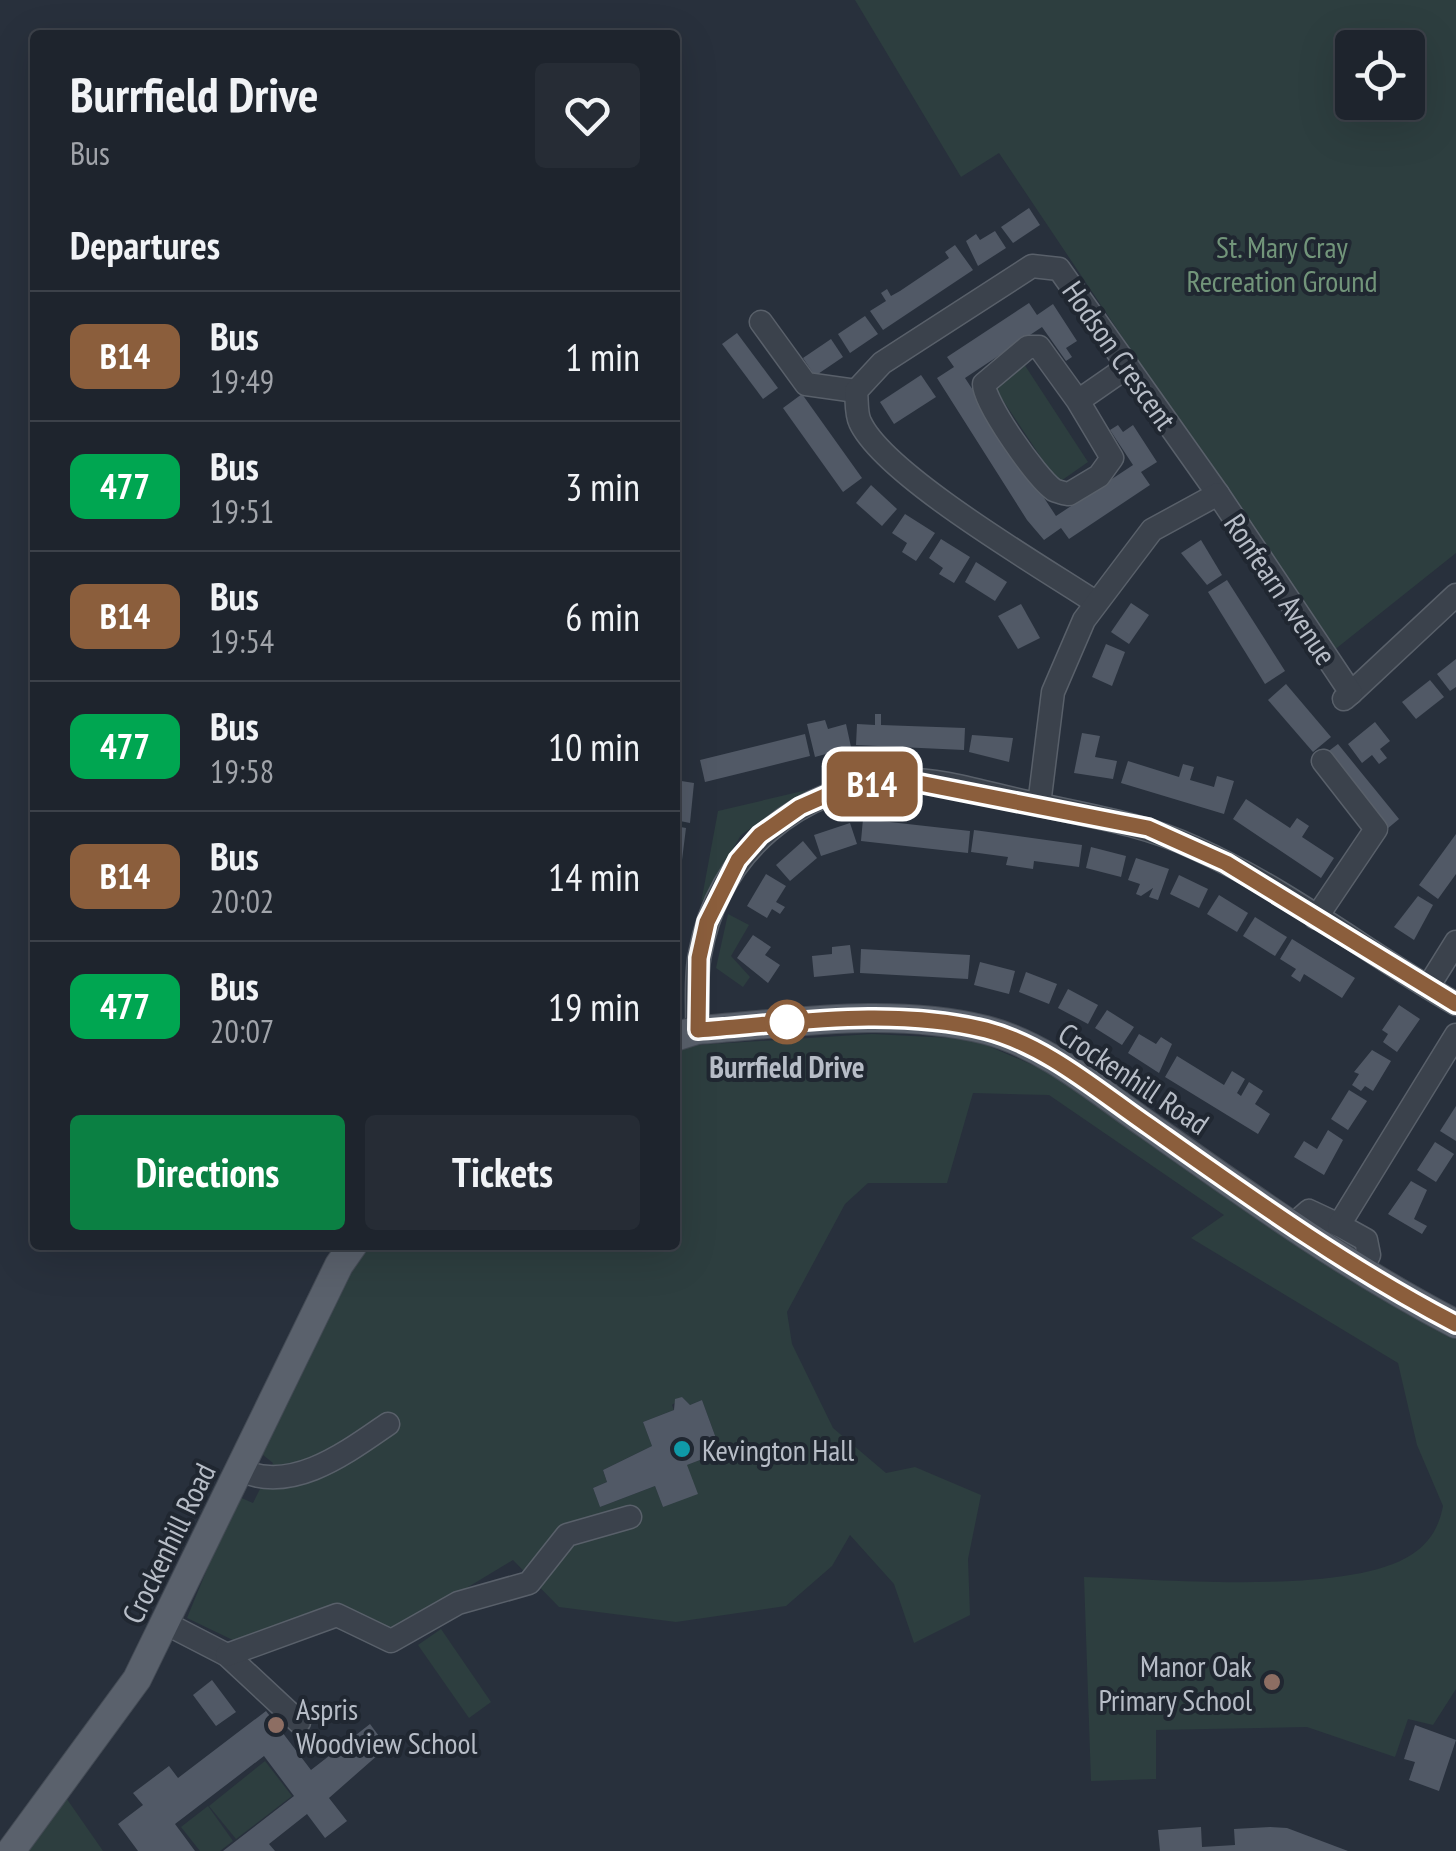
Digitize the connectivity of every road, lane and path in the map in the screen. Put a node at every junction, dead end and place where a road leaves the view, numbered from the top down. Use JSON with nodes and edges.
{"nodes":[{"id":1,"x":761,"y":322,"type":"dead end"},
{"id":2,"x":1127,"y":367,"type":"junction"},
{"id":3,"x":856,"y":391,"type":"junction"},
{"id":4,"x":1078,"y":400,"type":"junction"},
{"id":5,"x":1218,"y":494,"type":"junction"},
{"id":6,"x":1456,"y":595,"type":"edge"},
{"id":7,"x":1095,"y":602,"type":"junction"},
{"id":8,"x":1323,"y":761,"type":"dead end"},
{"id":9,"x":1039,"y":805,"type":"junction"},
{"id":10,"x":1316,"y":918,"type":"junction"},
{"id":11,"x":1456,"y":942,"type":"edge"},
{"id":12,"x":1428,"y":987,"type":"junction"},
{"id":13,"x":1456,"y":1004,"type":"edge"},
{"id":14,"x":686,"y":1033,"type":"edge"},
{"id":15,"x":1456,"y":1035,"type":"edge"},
{"id":16,"x":1339,"y":1225,"type":"junction"},
{"id":17,"x":1293,"y":1226,"type":"junction"},
{"id":18,"x":350,"y":1250,"type":"edge"},
{"id":19,"x":1361,"y":1270,"type":"junction"},
{"id":20,"x":1456,"y":1324,"type":"edge"},
{"id":21,"x":388,"y":1424,"type":"dead end"},
{"id":22,"x":240,"y":1470,"type":"junction"},
{"id":23,"x":630,"y":1517,"type":"dead end"},
{"id":24,"x":165,"y":1623,"type":"junction"},
{"id":25,"x":227,"y":1656,"type":"junction"},
{"id":26,"x":299,"y":1722,"type":"dead end"},
{"id":27,"x":11,"y":1851,"type":"edge"}],
"edges":[{"from":1,"to":3,"type":"street"},
{"from":2,"to":3,"type":"street","name":"Hodson Crescent"},
{"from":2,"to":4,"type":"street"},
{"from":2,"to":5,"type":"street","name":"Hodson Crescent"},
{"from":3,"to":7,"type":"street"},
{"from":4,"to":4,"type":"street"},
{"from":5,"to":6,"type":"street","name":"Ronfearn Avenue"},
{"from":5,"to":7,"type":"street","name":"Ronfearn Avenue"},
{"from":7,"to":9,"type":"street","name":"Ronfearn Avenue"},
{"from":8,"to":10,"type":"street"},
{"from":9,"to":10,"type":"street"},
{"from":9,"to":14,"type":"street"},
{"from":10,"to":12,"type":"street"},
{"from":11,"to":12,"type":"street"},
{"from":12,"to":13,"type":"street"},
{"from":14,"to":17,"type":"main road","name":"Crockenhill Road"},
{"from":15,"to":16,"type":"street"},
{"from":16,"to":17,"type":"street"},
{"from":16,"to":19,"type":"street"},
{"from":17,"to":19,"type":"main road","name":"Crockenhill Road"},
{"from":18,"to":22,"type":"main road","name":"Crockenhill Road"},
{"from":19,"to":20,"type":"main road","name":"Crockenhill Road"},
{"from":21,"to":22,"type":"street"},
{"from":22,"to":24,"type":"main road","name":"Crockenhill Road"},
{"from":23,"to":25,"type":"street"},
{"from":24,"to":25,"type":"street"},
{"from":24,"to":27,"type":"main road","name":"Crockenhill Road"},
{"from":25,"to":26,"type":"street"}]}
